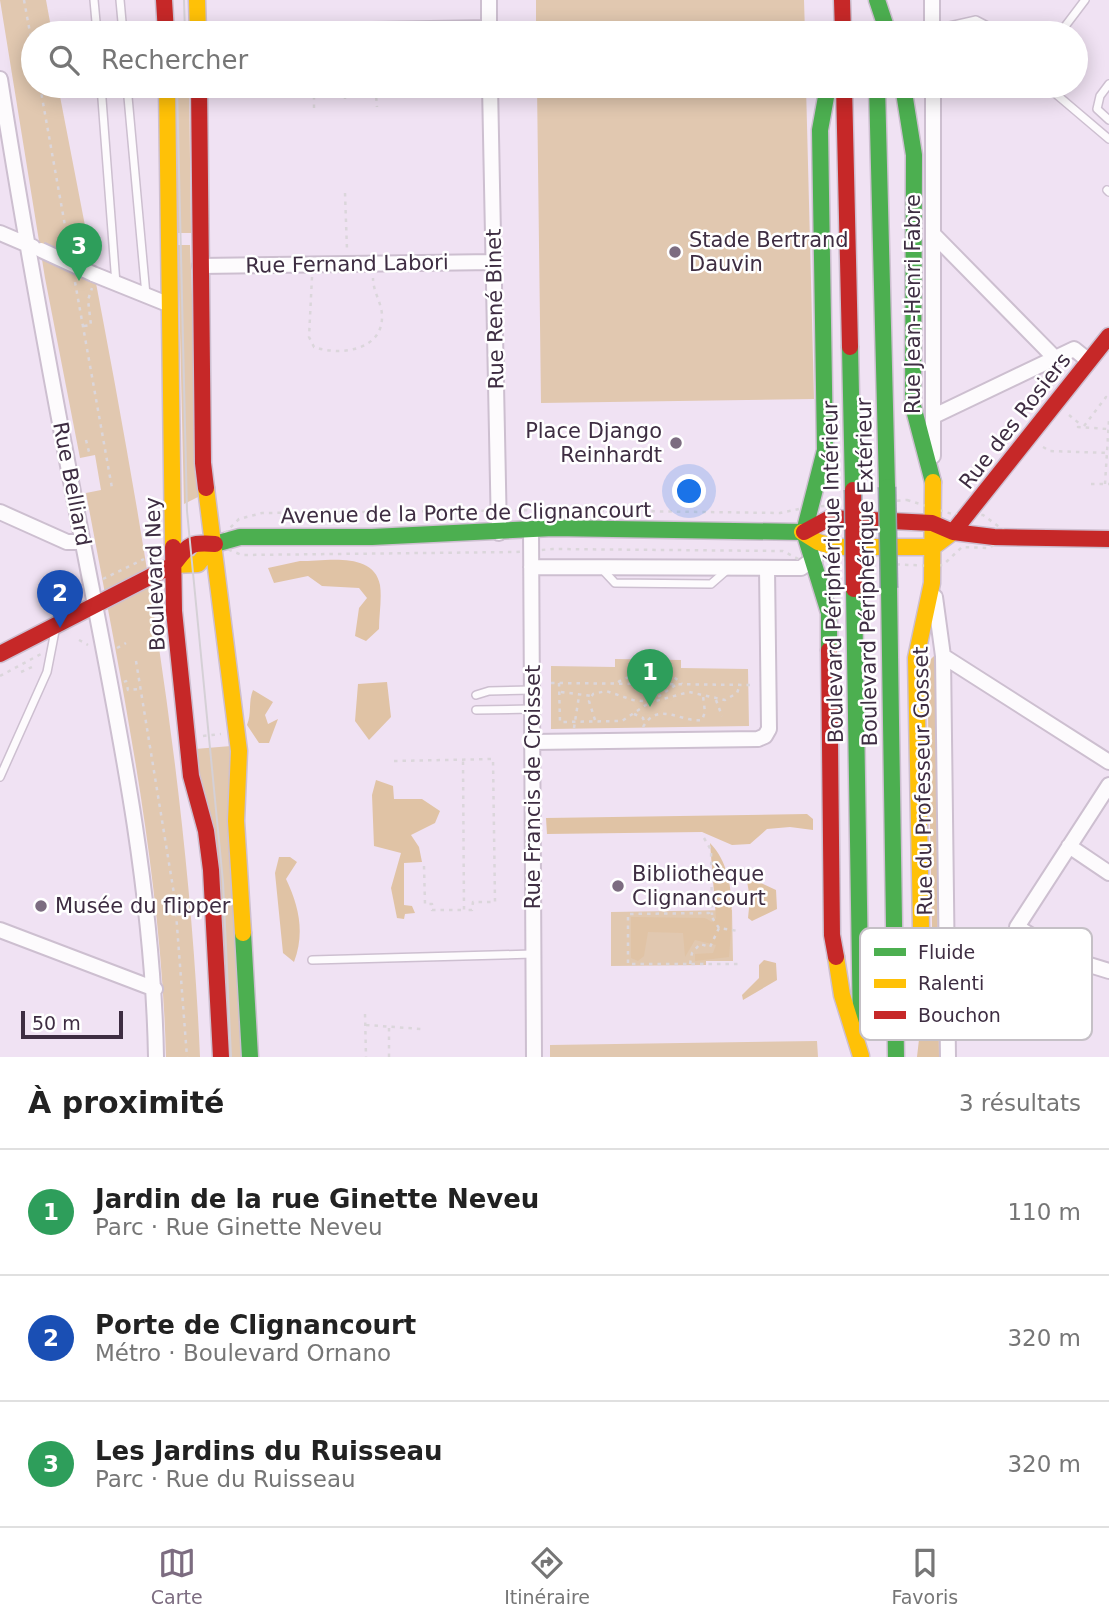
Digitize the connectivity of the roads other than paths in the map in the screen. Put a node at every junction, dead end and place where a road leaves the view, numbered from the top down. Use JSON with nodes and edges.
{"nodes":[{"id":1,"x":94,"y":0,"type":"edge"},
{"id":2,"x":120,"y":0,"type":"edge"},
{"id":3,"x":164,"y":0,"type":"edge"},
{"id":4,"x":197,"y":0,"type":"edge"},
{"id":5,"x":489,"y":0,"type":"edge"},
{"id":6,"x":876,"y":0,"type":"edge"},
{"id":7,"x":932,"y":0,"type":"edge"},
{"id":8,"x":1085,"y":0,"type":"edge"},
{"id":9,"x":842,"y":1,"type":"edge"},
{"id":10,"x":96,"y":21,"type":"edge"},
{"id":11,"x":122,"y":21,"type":"edge"},
{"id":12,"x":165,"y":21,"type":"edge"},
{"id":13,"x":198,"y":21,"type":"edge"},
{"id":14,"x":489,"y":21,"type":"edge"},
{"id":15,"x":839,"y":21,"type":"edge"},
{"id":16,"x":843,"y":21,"type":"edge"},
{"id":17,"x":876,"y":21,"type":"edge"},
{"id":18,"x":884,"y":21,"type":"edge"},
{"id":19,"x":932,"y":21,"type":"edge"},
{"id":20,"x":1069,"y":21,"type":"edge"},
{"id":21,"x":0,"y":79,"type":"edge"},
{"id":22,"x":1109,"y":84,"type":"edge"},
{"id":23,"x":102,"y":98,"type":"edge"},
{"id":24,"x":128,"y":98,"type":"edge"},
{"id":25,"x":167,"y":98,"type":"edge"},
{"id":26,"x":199,"y":98,"type":"edge"},
{"id":27,"x":490,"y":98,"type":"edge"},
{"id":28,"x":826,"y":98,"type":"edge"},
{"id":29,"x":844,"y":98,"type":"edge"},
{"id":30,"x":877,"y":98,"type":"edge"},
{"id":31,"x":904,"y":98,"type":"edge"},
{"id":32,"x":933,"y":98,"type":"edge"},
{"id":33,"x":1063,"y":98,"type":"edge"},
{"id":34,"x":1109,"y":120,"type":"edge"},
{"id":35,"x":1109,"y":139,"type":"edge"},
{"id":36,"x":0,"y":233,"type":"edge"},
{"id":37,"x":933,"y":234,"type":"junction"},
{"id":38,"x":34,"y":247,"type":"junction"},
{"id":39,"x":494,"y":262,"type":"junction"},
{"id":40,"x":200,"y":266,"type":"junction"},
{"id":41,"x":116,"y":284,"type":"junction"},
{"id":42,"x":146,"y":296,"type":"junction"},
{"id":43,"x":170,"y":305,"type":"junction"},
{"id":44,"x":1109,"y":336,"type":"edge"},
{"id":45,"x":1055,"y":358,"type":"junction"},
{"id":46,"x":1089,"y":361,"type":"junction"},
{"id":47,"x":934,"y":416,"type":"junction"},
{"id":48,"x":933,"y":482,"type":"junction"},
{"id":49,"x":0,"y":512,"type":"edge"},
{"id":50,"x":932,"y":523,"type":"junction"},
{"id":51,"x":531,"y":529,"type":"junction"},
{"id":52,"x":804,"y":531,"type":"junction"},
{"id":53,"x":953,"y":532,"type":"junction"},
{"id":54,"x":499,"y":533,"type":"junction"},
{"id":55,"x":1109,"y":538,"type":"edge"},
{"id":56,"x":82,"y":542,"type":"junction"},
{"id":57,"x":214,"y":544,"type":"junction"},
{"id":58,"x":825,"y":545,"type":"junction"},
{"id":59,"x":933,"y":547,"type":"junction"},
{"id":60,"x":812,"y":561,"type":"junction"},
{"id":61,"x":173,"y":565,"type":"junction"},
{"id":62,"x":531,"y":567,"type":"junction"},
{"id":63,"x":600,"y":567,"type":"junction"},
{"id":64,"x":630,"y":567,"type":"junction"},
{"id":65,"x":729,"y":568,"type":"junction"},
{"id":66,"x":766,"y":568,"type":"junction"},
{"id":67,"x":635,"y":583,"type":"junction"},
{"id":68,"x":932,"y":583,"type":"junction"},
{"id":69,"x":652,"y":584,"type":"junction"},
{"id":70,"x":95,"y":606,"type":"junction"},
{"id":71,"x":56,"y":625,"type":"junction"},
{"id":72,"x":0,"y":654,"type":"edge"},
{"id":73,"x":949,"y":660,"type":"junction"},
{"id":74,"x":532,"y":690,"type":"junction"},
{"id":75,"x":476,"y":695,"type":"dead end"},
{"id":76,"x":532,"y":709,"type":"junction"},
{"id":77,"x":476,"y":710,"type":"dead end"},
{"id":78,"x":533,"y":743,"type":"junction"},
{"id":79,"x":1109,"y":762,"type":"edge"},
{"id":80,"x":0,"y":777,"type":"edge"},
{"id":81,"x":1109,"y":785,"type":"edge"},
{"id":82,"x":1069,"y":846,"type":"junction"},
{"id":83,"x":1109,"y":873,"type":"edge"},
{"id":84,"x":894,"y":928,"type":"edge"},
{"id":85,"x":920,"y":928,"type":"edge"},
{"id":86,"x":948,"y":928,"type":"edge"},
{"id":87,"x":1019,"y":928,"type":"edge"},
{"id":88,"x":0,"y":930,"type":"edge"},
{"id":89,"x":534,"y":954,"type":"junction"},
{"id":90,"x":312,"y":960,"type":"dead end"},
{"id":91,"x":1092,"y":966,"type":"edge"},
{"id":92,"x":1109,"y":971,"type":"edge"},
{"id":93,"x":155,"y":989,"type":"junction"},
{"id":94,"x":860,"y":1000,"type":"edge"},
{"id":95,"x":534,"y":1051,"type":"edge"},
{"id":96,"x":156,"y":1057,"type":"edge"},
{"id":97,"x":221,"y":1057,"type":"edge"},
{"id":98,"x":250,"y":1057,"type":"edge"},
{"id":99,"x":861,"y":1057,"type":"edge"}],
"edges":[{"from":1,"to":10,"type":"lane"},
{"from":2,"to":11,"type":"lane"},
{"from":3,"to":12,"type":"main road"},
{"from":4,"to":13,"type":"main road"},
{"from":5,"to":14,"type":"street"},
{"from":6,"to":17,"type":"main road"},
{"from":6,"to":18,"type":"main road"},
{"from":7,"to":19,"type":"street"},
{"from":8,"to":20,"type":"lane"},
{"from":9,"to":15,"type":"main road"},
{"from":9,"to":16,"type":"main road"},
{"from":21,"to":38,"type":"street","name":"Rue Belliard"},
{"from":22,"to":34,"type":"lane"},
{"from":23,"to":41,"type":"lane"},
{"from":24,"to":42,"type":"lane"},
{"from":25,"to":43,"type":"main road","name":"Boulevard Ney"},
{"from":26,"to":40,"type":"main road"},
{"from":27,"to":39,"type":"street","name":"Rue René Binet"},
{"from":28,"to":52,"type":"main road"},
{"from":29,"to":94,"type":"main road","name":"Boulevard Périphérique Intérieur","bridge":true},
{"from":30,"to":84,"type":"main road","name":"Boulevard Périphérique Extérieur","bridge":true},
{"from":31,"to":48,"type":"main road"},
{"from":32,"to":37,"type":"street","name":"Rue Jean-Henri Fabre"},
{"from":33,"to":35,"type":"lane"},
{"from":36,"to":38,"type":"street"},
{"from":37,"to":45,"type":"street"},
{"from":37,"to":47,"type":"street","name":"Rue Jean-Henri Fabre"},
{"from":38,"to":41,"type":"street","bridge":true},
{"from":38,"to":56,"type":"street","name":"Rue Belliard"},
{"from":39,"to":40,"type":"street","name":"Rue Fernand Labori"},
{"from":39,"to":54,"type":"street","name":"Rue René Binet"},
{"from":40,"to":57,"type":"main road"},
{"from":41,"to":42,"type":"street"},
{"from":42,"to":43,"type":"street"},
{"from":43,"to":61,"type":"main road","name":"Boulevard Ney"},
{"from":44,"to":46,"type":"main road","name":"Rue des Rosiers"},
{"from":45,"to":46,"type":"street"},
{"from":45,"to":47,"type":"street"},
{"from":46,"to":53,"type":"main road","name":"Rue des Rosiers"},
{"from":47,"to":48,"type":"street","name":"Rue Jean-Henri Fabre"},
{"from":48,"to":50,"type":"main road","name":"Rue Jean-Henri Fabre"},
{"from":49,"to":56,"type":"street"},
{"from":50,"to":52,"type":"main road","name":"Avenue de la Porte de Clignancourt"},
{"from":50,"to":53,"type":"main road","name":"Avenue de la Porte de Clignancourt"},
{"from":50,"to":59,"type":"main road","name":"Rue Jean-Henri Fabre"},
{"from":51,"to":52,"type":"main road","name":"Avenue de la Porte de Clignancourt"},
{"from":51,"to":54,"type":"main road","name":"Avenue de la Porte de Clignancourt"},
{"from":51,"to":62,"type":"street","name":"Rue Francis de Croisset"},
{"from":52,"to":58,"type":"main road"},
{"from":52,"to":60,"type":"main road"},
{"from":53,"to":55,"type":"main road","name":"Avenue de la Porte de Clignancourt"},
{"from":53,"to":59,"type":"main road"},
{"from":54,"to":57,"type":"main road","name":"Avenue de la Porte de Clignancourt"},
{"from":56,"to":70,"type":"street","name":"Rue Belliard"},
{"from":57,"to":61,"type":"main road"},
{"from":57,"to":98,"type":"main road"},
{"from":58,"to":59,"type":"main road"},
{"from":58,"to":60,"type":"street"},
{"from":59,"to":68,"type":"main road","name":"Rue du Professeur Gosset"},
{"from":60,"to":66,"type":"street"},
{"from":60,"to":99,"type":"main road"},
{"from":61,"to":70,"type":"main road"},
{"from":61,"to":97,"type":"main road","name":"Boulevard Ney"},
{"from":62,"to":63,"type":"street"},
{"from":62,"to":74,"type":"street","name":"Rue Francis de Croisset"},
{"from":63,"to":64,"type":"street"},
{"from":63,"to":67,"type":"lane"},
{"from":64,"to":65,"type":"street"},
{"from":64,"to":67,"type":"lane"},
{"from":64,"to":69,"type":"lane"},
{"from":65,"to":66,"type":"street"},
{"from":65,"to":69,"type":"lane"},
{"from":66,"to":78,"type":"street"},
{"from":67,"to":69,"type":"lane"},
{"from":68,"to":73,"type":"street","name":"Rue du Professeur Gosset"},
{"from":68,"to":85,"type":"main road"},
{"from":70,"to":71,"type":"main road"},
{"from":70,"to":93,"type":"street","name":"Rue Belliard"},
{"from":71,"to":72,"type":"main road"},
{"from":71,"to":80,"type":"lane"},
{"from":73,"to":79,"type":"street"},
{"from":73,"to":86,"type":"street","name":"Rue du Professeur Gosset"},
{"from":74,"to":75,"type":"lane"},
{"from":74,"to":76,"type":"street","name":"Rue Francis de Croisset"},
{"from":76,"to":77,"type":"lane"},
{"from":76,"to":78,"type":"street","name":"Rue Francis de Croisset"},
{"from":78,"to":89,"type":"street","name":"Rue Francis de Croisset"},
{"from":81,"to":82,"type":"street"},
{"from":82,"to":83,"type":"street"},
{"from":82,"to":87,"type":"street"},
{"from":88,"to":93,"type":"street"},
{"from":89,"to":90,"type":"lane"},
{"from":89,"to":95,"type":"street","name":"Rue Francis de Croisset"},
{"from":91,"to":92,"type":"street"},
{"from":93,"to":96,"type":"street","name":"Rue Belliard"}]}
